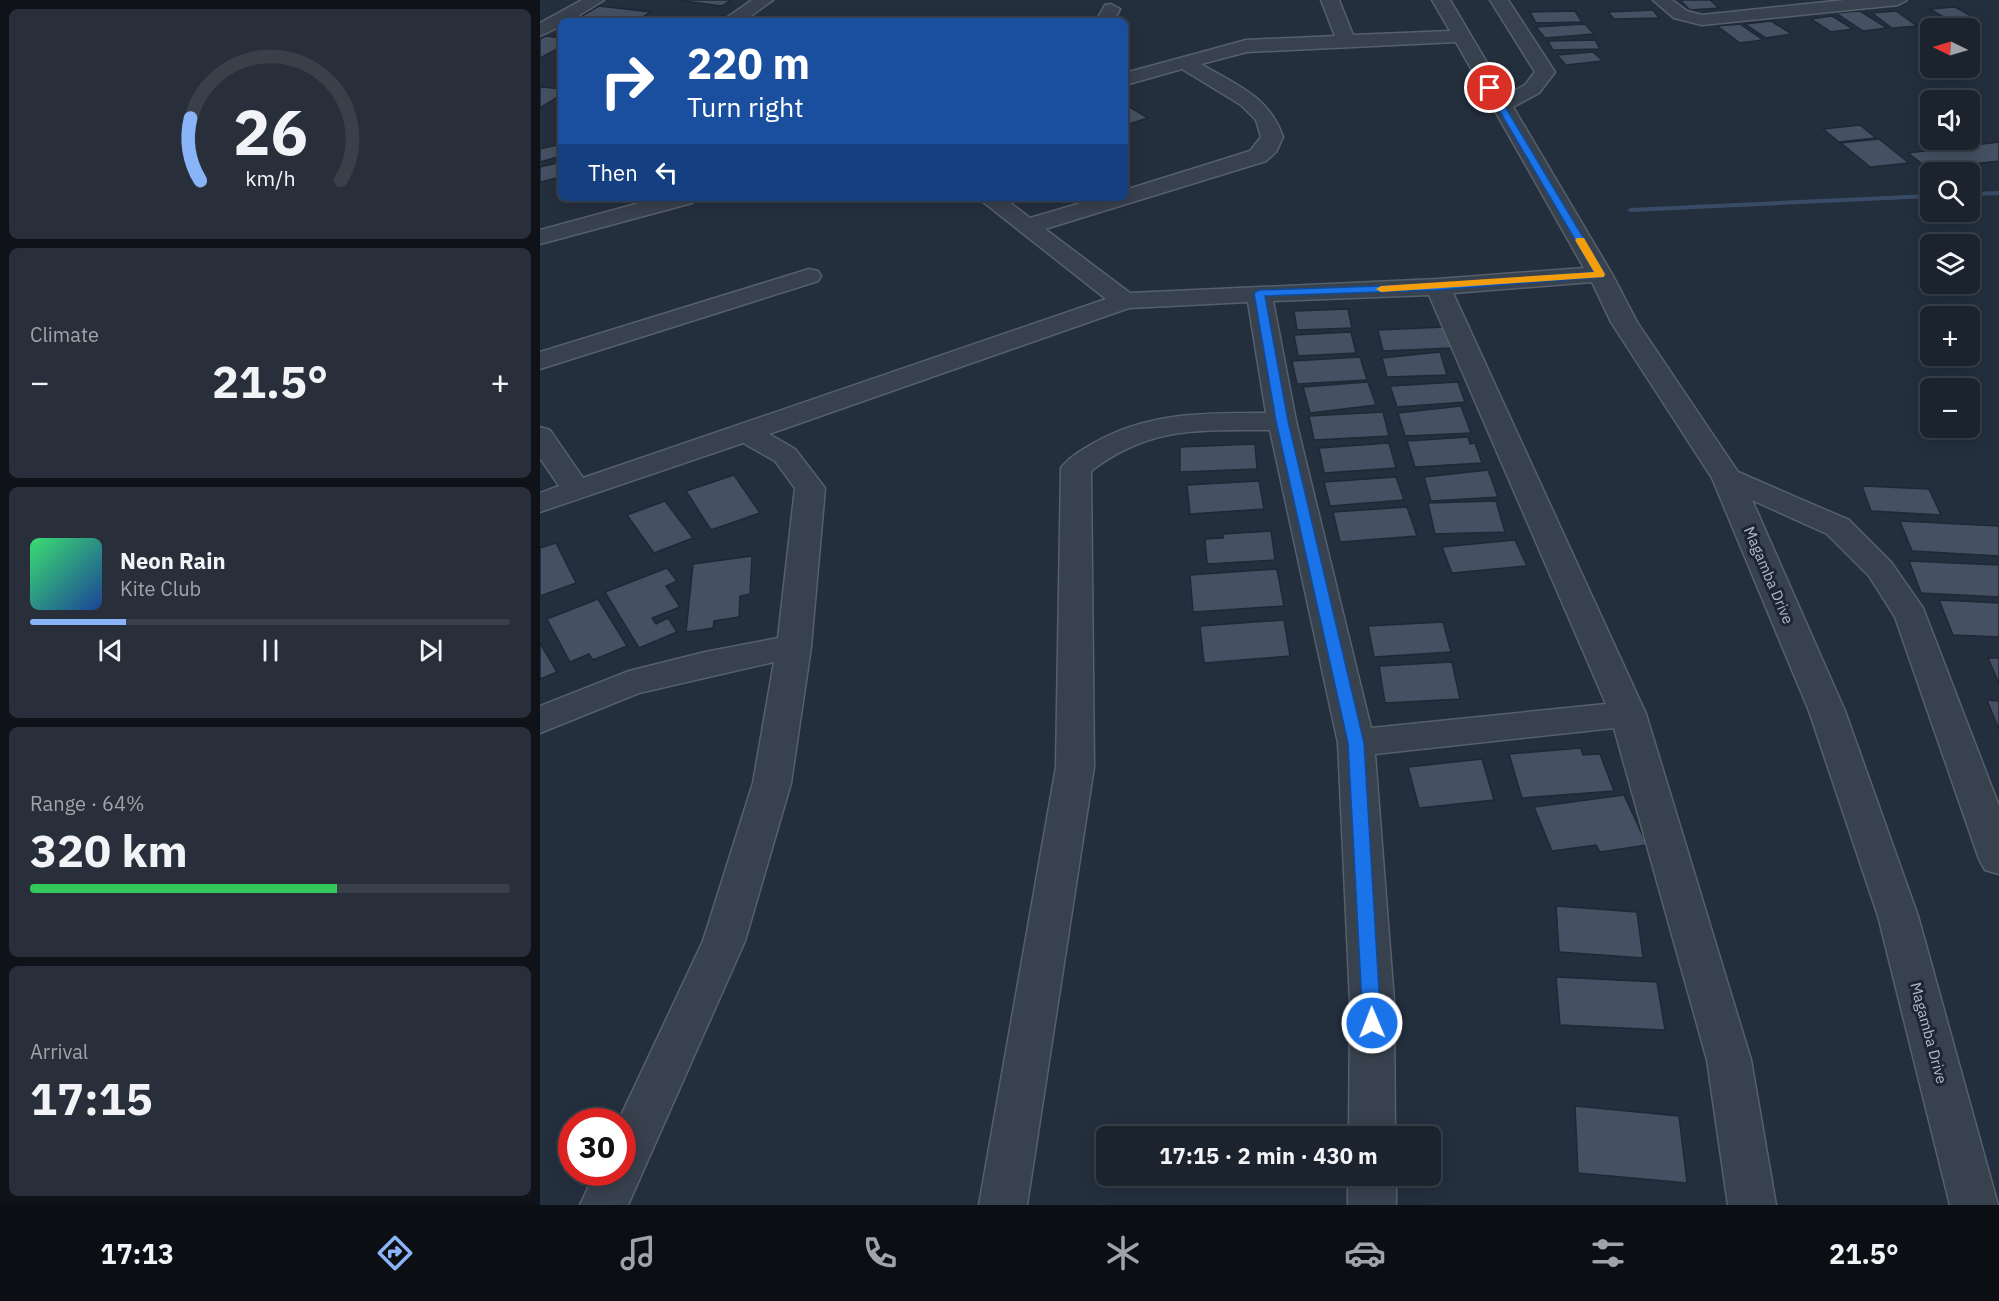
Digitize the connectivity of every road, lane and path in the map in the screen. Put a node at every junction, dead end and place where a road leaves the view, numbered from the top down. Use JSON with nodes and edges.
{"nodes":[{"id":1,"x":595,"y":0,"type":"edge"},
{"id":2,"x":764,"y":0,"type":"edge"},
{"id":3,"x":1330,"y":0,"type":"edge"},
{"id":4,"x":1441,"y":0,"type":"edge"},
{"id":5,"x":1499,"y":0,"type":"edge"},
{"id":6,"x":1662,"y":0,"type":"edge"},
{"id":7,"x":1898,"y":0,"type":"edge"},
{"id":8,"x":565,"y":18,"type":"edge"},
{"id":9,"x":736,"y":18,"type":"edge"},
{"id":10,"x":558,"y":22,"type":"edge"},
{"id":11,"x":540,"y":30,"type":"edge"},
{"id":12,"x":1461,"y":36,"type":"junction"},
{"id":13,"x":1346,"y":40,"type":"junction"},
{"id":14,"x":1184,"y":63,"type":"junction"},
{"id":15,"x":1128,"y":78,"type":"edge"},
{"id":16,"x":1500,"y":105,"type":"junction"},
{"id":17,"x":1128,"y":195,"type":"edge"},
{"id":18,"x":673,"y":201,"type":"edge"},
{"id":19,"x":993,"y":201,"type":"edge"},
{"id":20,"x":1110,"y":201,"type":"edge"},
{"id":21,"x":1026,"y":227,"type":"junction"},
{"id":22,"x":540,"y":237,"type":"edge"},
{"id":23,"x":1600,"y":274,"type":"junction"},
{"id":24,"x":809,"y":276,"type":"dead end"},
{"id":25,"x":1438,"y":287,"type":"junction"},
{"id":26,"x":1259,"y":293,"type":"junction"},
{"id":27,"x":1125,"y":301,"type":"junction"},
{"id":28,"x":540,"y":361,"type":"edge"},
{"id":29,"x":1282,"y":421,"type":"junction"},
{"id":30,"x":744,"y":431,"type":"junction"},
{"id":31,"x":540,"y":436,"type":"edge"},
{"id":32,"x":1727,"y":478,"type":"junction"},
{"id":33,"x":576,"y":490,"type":"junction"},
{"id":34,"x":540,"y":503,"type":"edge"},
{"id":35,"x":794,"y":647,"type":"junction"},
{"id":36,"x":1628,"y":714,"type":"junction"},
{"id":37,"x":540,"y":720,"type":"edge"},
{"id":38,"x":1356,"y":743,"type":"junction"},
{"id":39,"x":1999,"y":860,"type":"edge"},
{"id":40,"x":1372,"y":1126,"type":"edge"},
{"id":41,"x":636,"y":1134,"type":"edge"},
{"id":42,"x":613,"y":1186,"type":"edge"},
{"id":43,"x":1372,"y":1186,"type":"edge"},
{"id":44,"x":604,"y":1205,"type":"edge"},
{"id":45,"x":1003,"y":1205,"type":"edge"},
{"id":46,"x":1372,"y":1205,"type":"edge"},
{"id":47,"x":1752,"y":1205,"type":"edge"},
{"id":48,"x":1974,"y":1205,"type":"edge"}],
"edges":[{"from":1,"to":8,"type":"street"},
{"from":2,"to":9,"type":"street"},
{"from":3,"to":13,"type":"street"},
{"from":4,"to":12,"type":"street","name":"Magamba Drive"},
{"from":5,"to":16,"type":"street"},
{"from":6,"to":7,"type":"street"},
{"from":10,"to":11,"type":"street"},
{"from":12,"to":13,"type":"street"},
{"from":12,"to":16,"type":"street","name":"Magamba Drive"},
{"from":13,"to":14,"type":"street"},
{"from":14,"to":15,"type":"street"},
{"from":14,"to":17,"type":"street"},
{"from":16,"to":23,"type":"street","name":"Magamba Drive"},
{"from":18,"to":22,"type":"street"},
{"from":19,"to":21,"type":"street"},
{"from":20,"to":21,"type":"street"},
{"from":21,"to":27,"type":"street"},
{"from":23,"to":25,"type":"street"},
{"from":23,"to":32,"type":"street","name":"Magamba Drive"},
{"from":24,"to":28,"type":"street"},
{"from":25,"to":26,"type":"street"},
{"from":25,"to":36,"type":"street"},
{"from":26,"to":27,"type":"street"},
{"from":26,"to":29,"type":"street"},
{"from":27,"to":30,"type":"street"},
{"from":29,"to":38,"type":"street"},
{"from":29,"to":45,"type":"street"},
{"from":30,"to":33,"type":"street"},
{"from":30,"to":35,"type":"street"},
{"from":31,"to":33,"type":"street"},
{"from":32,"to":39,"type":"street"},
{"from":32,"to":48,"type":"street","name":"Magamba Drive"},
{"from":33,"to":34,"type":"street"},
{"from":35,"to":37,"type":"street"},
{"from":35,"to":41,"type":"street"},
{"from":36,"to":38,"type":"street"},
{"from":36,"to":47,"type":"street"},
{"from":38,"to":40,"type":"street"},
{"from":42,"to":44,"type":"street"},
{"from":43,"to":46,"type":"street"}]}
